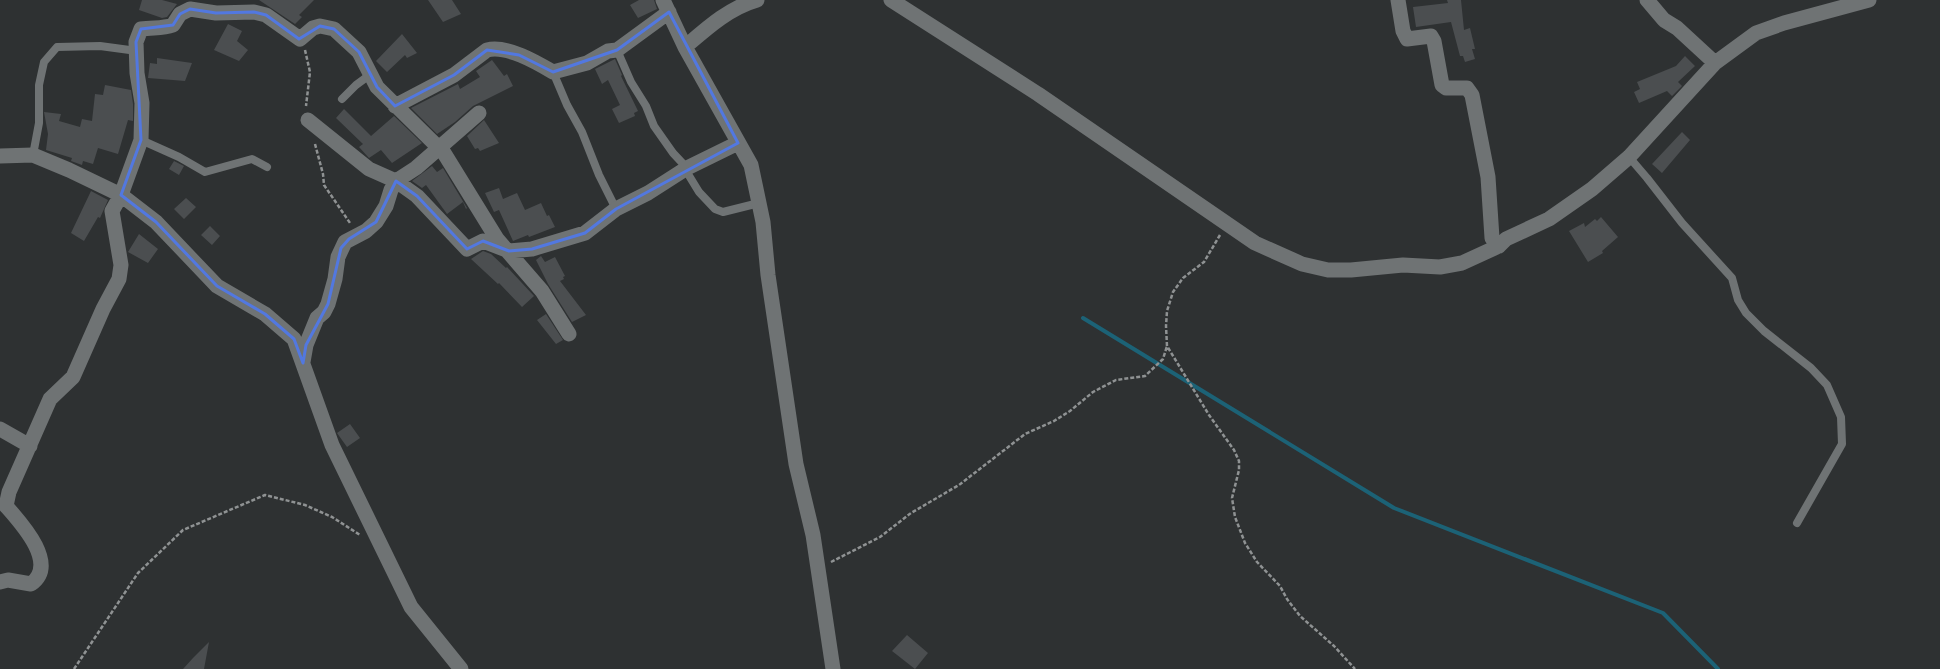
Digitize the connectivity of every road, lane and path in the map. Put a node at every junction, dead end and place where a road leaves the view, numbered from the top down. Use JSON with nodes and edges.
{"nodes":[{"id":1,"x":242,"y":0,"type":"edge"},
{"id":2,"x":757,"y":0,"type":"edge"},
{"id":3,"x":891,"y":0,"type":"edge"},
{"id":4,"x":1398,"y":0,"type":"edge"},
{"id":5,"x":1647,"y":0,"type":"edge"},
{"id":6,"x":1869,"y":0,"type":"edge"},
{"id":7,"x":183,"y":6,"type":"edge"},
{"id":8,"x":666,"y":6,"type":"edge"},
{"id":9,"x":254,"y":12,"type":"junction"},
{"id":10,"x":685,"y":47,"type":"junction"},
{"id":11,"x":617,"y":50,"type":"junction"},
{"id":12,"x":136,"y":51,"type":"junction"},
{"id":13,"x":1715,"y":63,"type":"junction"},
{"id":14,"x":553,"y":72,"type":"junction"},
{"id":15,"x":371,"y":74,"type":"junction"},
{"id":16,"x":342,"y":99,"type":"dead end"},
{"id":17,"x":395,"y":106,"type":"junction"},
{"id":18,"x":479,"y":113,"type":"dead end"},
{"id":19,"x":308,"y":120,"type":"dead end"},
{"id":20,"x":141,"y":140,"type":"junction"},
{"id":21,"x":738,"y":143,"type":"junction"},
{"id":22,"x":439,"y":148,"type":"junction"},
{"id":23,"x":33,"y":155,"type":"junction"},
{"id":24,"x":0,"y":156,"type":"edge"},
{"id":25,"x":1628,"y":157,"type":"junction"},
{"id":26,"x":267,"y":167,"type":"dead end"},
{"id":27,"x":687,"y":168,"type":"junction"},
{"id":28,"x":396,"y":181,"type":"junction"},
{"id":29,"x":121,"y":194,"type":"junction"},
{"id":30,"x":759,"y":202,"type":"junction"},
{"id":31,"x":616,"y":209,"type":"junction"},
{"id":32,"x":1226,"y":224,"type":"junction"},
{"id":33,"x":1499,"y":246,"type":"junction"},
{"id":34,"x":509,"y":251,"type":"junction"},
{"id":35,"x":570,"y":334,"type":"dead end"},
{"id":36,"x":1168,"y":346,"type":"junction"},
{"id":37,"x":303,"y":363,"type":"junction"},
{"id":38,"x":0,"y":429,"type":"edge"},
{"id":39,"x":30,"y":446,"type":"junction"},
{"id":40,"x":3,"y":504,"type":"edge"},
{"id":41,"x":1797,"y":523,"type":"dead end"},
{"id":42,"x":374,"y":536,"type":"junction"},
{"id":43,"x":819,"y":573,"type":"junction"},
{"id":44,"x":0,"y":582,"type":"edge"},
{"id":45,"x":74,"y":669,"type":"edge"},
{"id":46,"x":461,"y":669,"type":"edge"},
{"id":47,"x":833,"y":669,"type":"edge"},
{"id":48,"x":1356,"y":669,"type":"edge"}],
"edges":[{"from":1,"to":9,"type":"street"},
{"from":2,"to":10,"type":"street"},
{"from":3,"to":32,"type":"street"},
{"from":4,"to":33,"type":"street"},
{"from":5,"to":13,"type":"street"},
{"from":6,"to":13,"type":"street"},
{"from":7,"to":9,"type":"street"},
{"from":7,"to":12,"type":"street"},
{"from":8,"to":10,"type":"street"},
{"from":8,"to":11,"type":"street"},
{"from":9,"to":15,"type":"street"},
{"from":10,"to":21,"type":"street"},
{"from":11,"to":14,"type":"street"},
{"from":11,"to":27,"type":"lane"},
{"from":12,"to":20,"type":"street"},
{"from":12,"to":23,"type":"lane"},
{"from":13,"to":25,"type":"street"},
{"from":14,"to":17,"type":"street"},
{"from":14,"to":31,"type":"lane"},
{"from":15,"to":16,"type":"lane"},
{"from":15,"to":17,"type":"street"},
{"from":17,"to":22,"type":"street"},
{"from":18,"to":22,"type":"street"},
{"from":19,"to":28,"type":"street"},
{"from":20,"to":26,"type":"lane"},
{"from":20,"to":29,"type":"street"},
{"from":21,"to":27,"type":"street"},
{"from":21,"to":30,"type":"street"},
{"from":22,"to":28,"type":"street"},
{"from":22,"to":34,"type":"street"},
{"from":23,"to":24,"type":"street"},
{"from":23,"to":29,"type":"street"},
{"from":25,"to":33,"type":"street"},
{"from":25,"to":41,"type":"lane"},
{"from":27,"to":30,"type":"lane"},
{"from":27,"to":31,"type":"street"},
{"from":28,"to":34,"type":"street"},
{"from":28,"to":37,"type":"street"},
{"from":29,"to":37,"type":"street"},
{"from":29,"to":39,"type":"street"},
{"from":30,"to":43,"type":"street"},
{"from":31,"to":34,"type":"street"},
{"from":32,"to":33,"type":"street"},
{"from":32,"to":36,"type":"path"},
{"from":34,"to":35,"type":"street"},
{"from":36,"to":43,"type":"path"},
{"from":36,"to":48,"type":"path"},
{"from":37,"to":42,"type":"street"},
{"from":38,"to":39,"type":"street"},
{"from":39,"to":40,"type":"street"},
{"from":40,"to":44,"type":"street"},
{"from":42,"to":45,"type":"path"},
{"from":42,"to":46,"type":"street"},
{"from":43,"to":47,"type":"street"}]}
